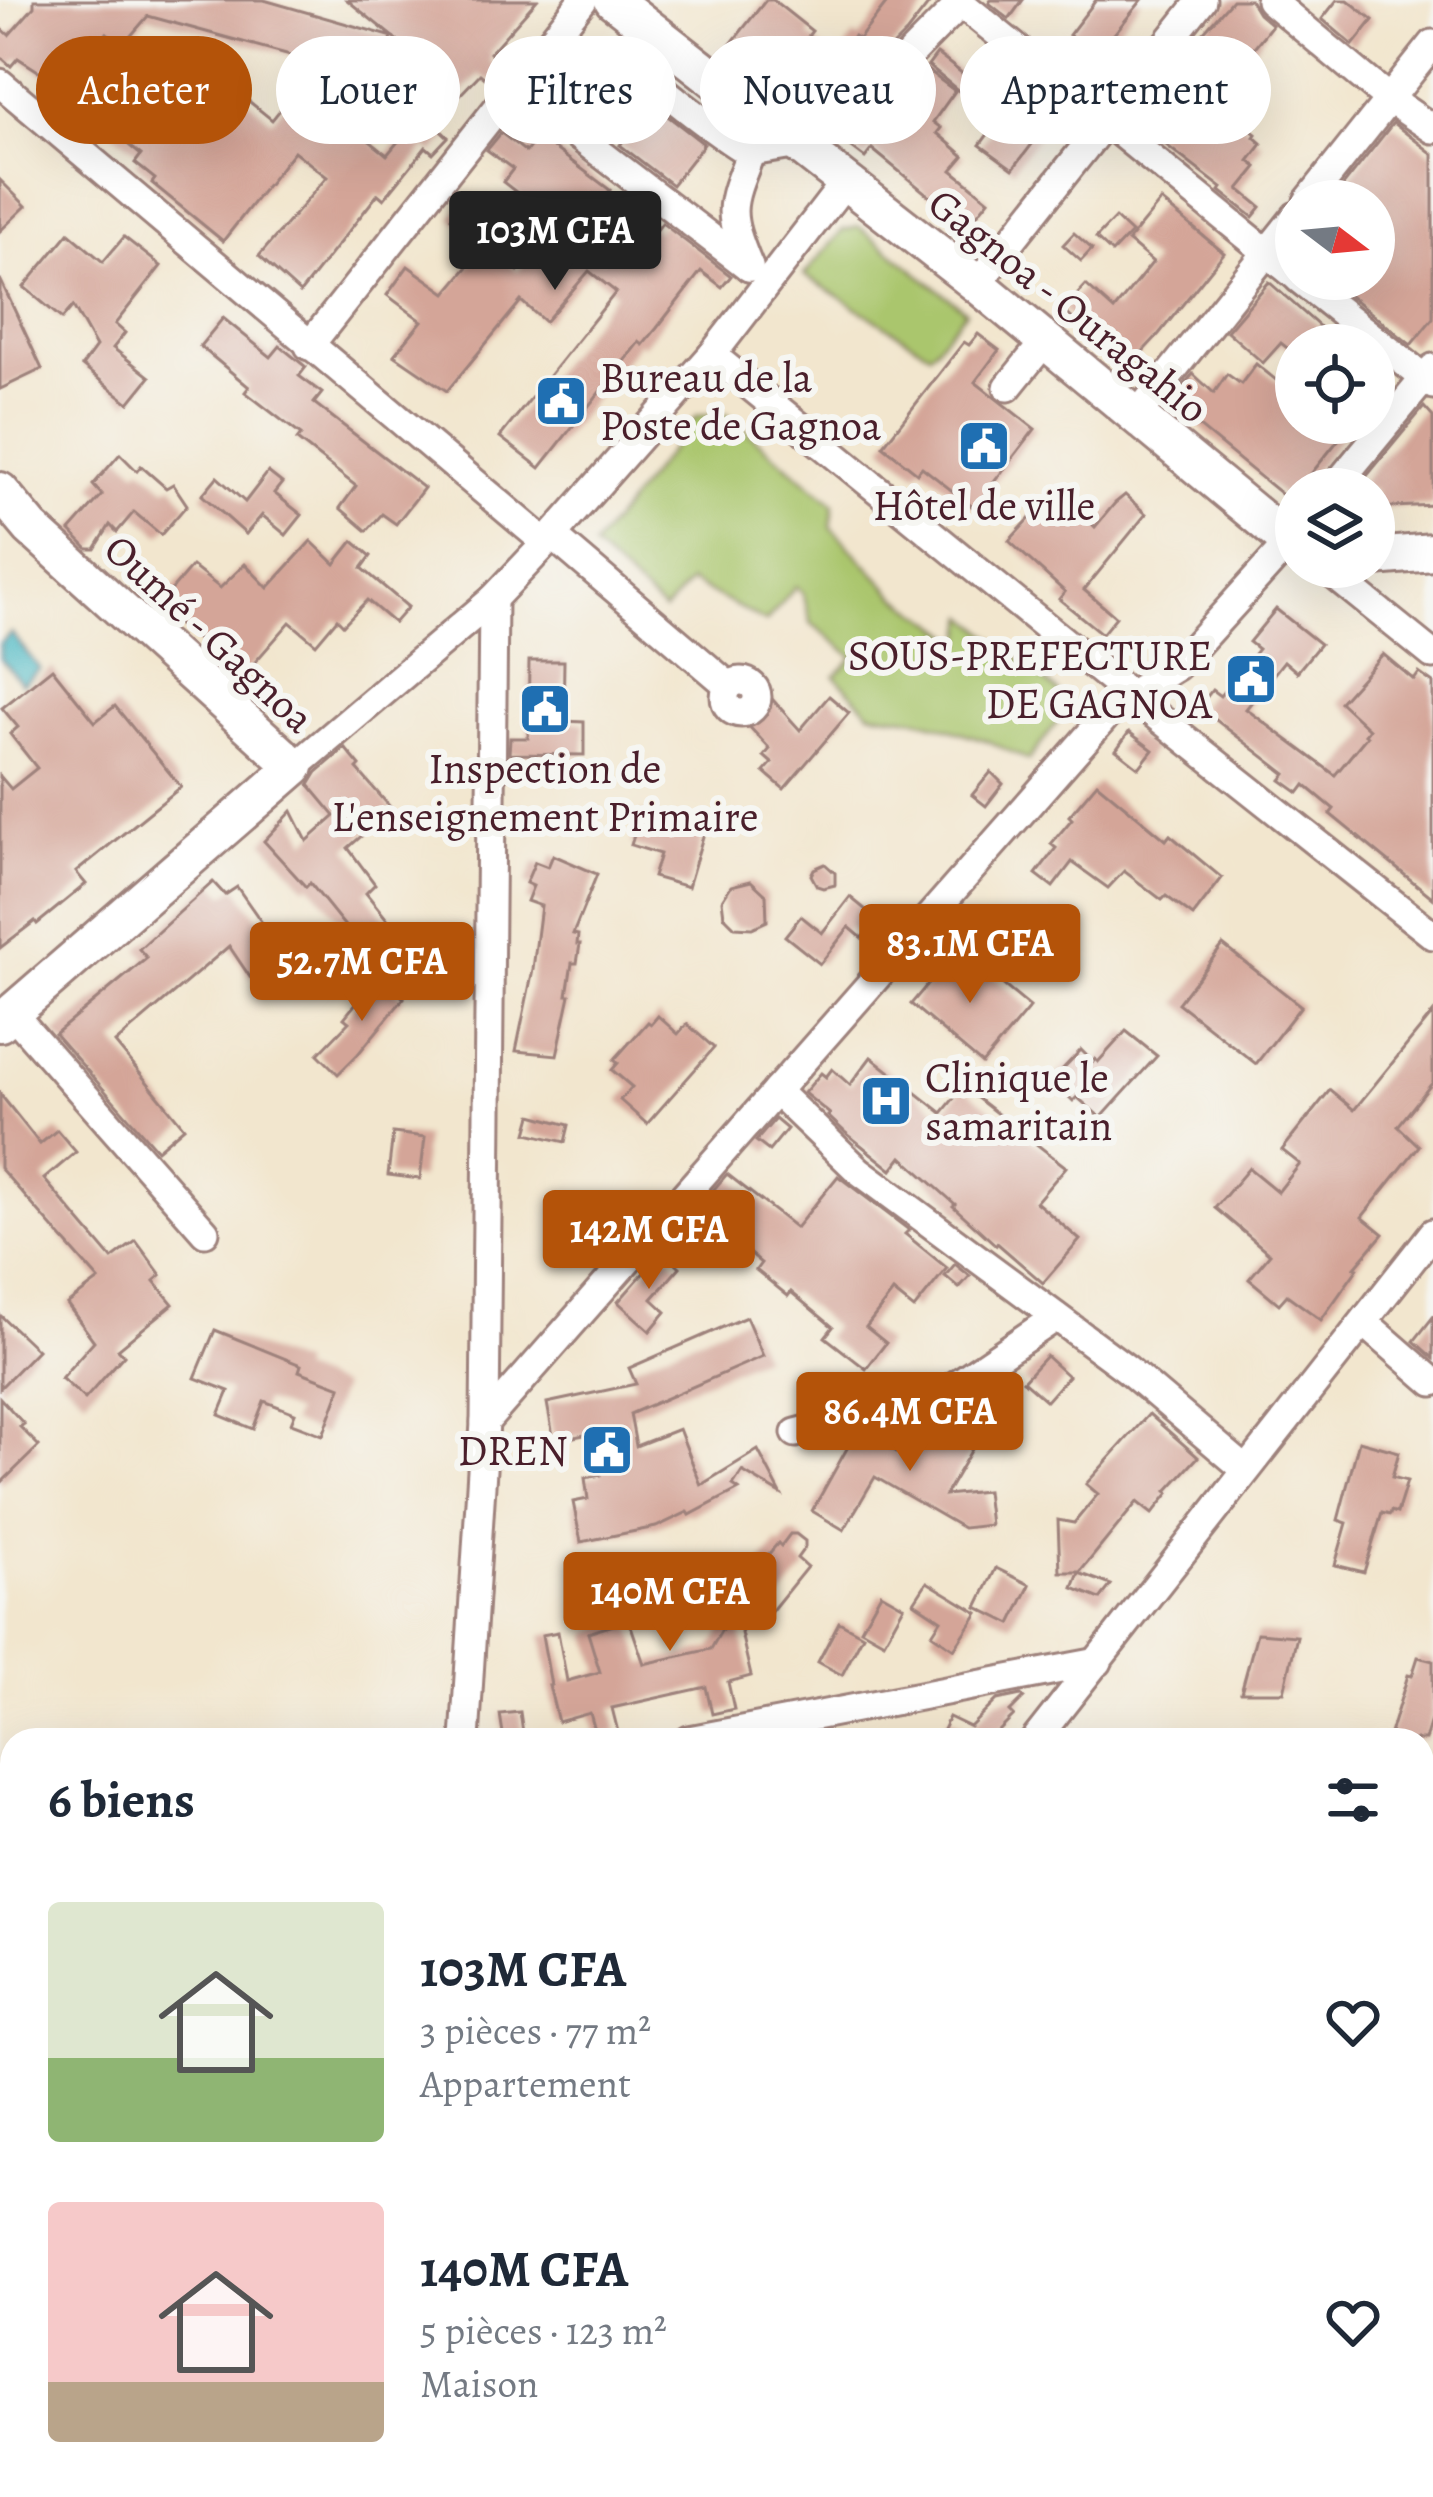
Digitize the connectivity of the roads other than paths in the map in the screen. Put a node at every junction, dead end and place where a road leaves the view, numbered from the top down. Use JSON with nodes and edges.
{"nodes":[{"id":1,"x":583,"y":0,"type":"edge"},
{"id":2,"x":1202,"y":0,"type":"edge"},
{"id":3,"x":1270,"y":0,"type":"edge"},
{"id":4,"x":959,"y":1,"type":"edge"},
{"id":5,"x":627,"y":10,"type":"edge"},
{"id":6,"x":555,"y":36,"type":"edge"},
{"id":7,"x":926,"y":36,"type":"edge"},
{"id":8,"x":1002,"y":36,"type":"edge"},
{"id":9,"x":1174,"y":36,"type":"edge"},
{"id":10,"x":1433,"y":44,"type":"edge"},
{"id":11,"x":700,"y":67,"type":"edge"},
{"id":12,"x":0,"y":83,"type":"edge"},
{"id":13,"x":676,"y":98,"type":"edge"},
{"id":14,"x":1389,"y":99,"type":"junction"},
{"id":15,"x":484,"y":125,"type":"edge"},
{"id":16,"x":1433,"y":129,"type":"edge"},
{"id":17,"x":588,"y":144,"type":"edge"},
{"id":18,"x":799,"y":144,"type":"joint"},
{"id":19,"x":1089,"y":144,"type":"edge"},
{"id":20,"x":1134,"y":144,"type":"edge"},
{"id":21,"x":751,"y":152,"type":"junction"},
{"id":22,"x":1325,"y":180,"type":"edge"},
{"id":23,"x":846,"y":181,"type":"junction"},
{"id":24,"x":1275,"y":242,"type":"edge"},
{"id":25,"x":1266,"y":253,"type":"junction"},
{"id":26,"x":1275,"y":260,"type":"edge"},
{"id":27,"x":756,"y":278,"type":"junction"},
{"id":28,"x":977,"y":284,"type":"junction"},
{"id":29,"x":1327,"y":300,"type":"edge"},
{"id":30,"x":1046,"y":340,"type":"junction"},
{"id":31,"x":309,"y":346,"type":"junction"},
{"id":32,"x":712,"y":355,"type":"junction"},
{"id":33,"x":1430,"y":377,"type":"edge"},
{"id":34,"x":1008,"y":387,"type":"dead end"},
{"id":35,"x":1136,"y":416,"type":"junction"},
{"id":36,"x":1352,"y":468,"type":"edge"},
{"id":37,"x":0,"y":491,"type":"edge"},
{"id":38,"x":1275,"y":528,"type":"edge"},
{"id":39,"x":549,"y":539,"type":"junction"},
{"id":40,"x":1433,"y":552,"type":"edge"},
{"id":41,"x":1395,"y":555,"type":"edge"},
{"id":42,"x":1275,"y":561,"type":"edge"},
{"id":43,"x":1350,"y":588,"type":"edge"},
{"id":44,"x":493,"y":599,"type":"junction"},
{"id":45,"x":1433,"y":655,"type":"edge"},
{"id":46,"x":728,"y":686,"type":"dead end"},
{"id":47,"x":1130,"y":695,"type":"junction"},
{"id":48,"x":295,"y":767,"type":"junction"},
{"id":49,"x":1433,"y":934,"type":"edge"},
{"id":50,"x":6,"y":1018,"type":"edge"},
{"id":51,"x":776,"y":1091,"type":"junction"},
{"id":52,"x":205,"y":1232,"type":"dead end"},
{"id":53,"x":1433,"y":1233,"type":"edge"},
{"id":54,"x":1056,"y":1317,"type":"junction"},
{"id":55,"x":1364,"y":1322,"type":"junction"},
{"id":56,"x":1433,"y":1382,"type":"edge"},
{"id":57,"x":485,"y":1422,"type":"junction"},
{"id":58,"x":796,"y":1433,"type":"dead end"},
{"id":59,"x":1246,"y":1470,"type":"junction"},
{"id":60,"x":1098,"y":1662,"type":"junction"},
{"id":61,"x":466,"y":1728,"type":"edge"},
{"id":62,"x":752,"y":1728,"type":"edge"},
{"id":63,"x":1045,"y":1728,"type":"edge"}],
"edges":[{"from":1,"to":6,"type":"street"},
{"from":2,"to":9,"type":"street"},
{"from":3,"to":14,"type":"street"},
{"from":4,"to":7,"type":"street"},
{"from":4,"to":8,"type":"street"},
{"from":5,"to":11,"type":"main road","name":"Gagnoa - Ouragahio"},
{"from":10,"to":14,"type":"street"},
{"from":12,"to":31,"type":"street"},
{"from":13,"to":21,"type":"street"},
{"from":14,"to":16,"type":"street"},
{"from":14,"to":22,"type":"street"},
{"from":15,"to":31,"type":"street"},
{"from":17,"to":27,"type":"street"},
{"from":18,"to":21,"type":"street"},
{"from":18,"to":23,"type":"main road","name":"Gagnoa - Ouragahio"},
{"from":19,"to":28,"type":"street"},
{"from":20,"to":25,"type":"street"},
{"from":21,"to":27,"type":"street"},
{"from":23,"to":27,"type":"street"},
{"from":23,"to":28,"type":"main road","name":"Gagnoa - Ouragahio"},
{"from":24,"to":25,"type":"street"},
{"from":25,"to":26,"type":"street"},
{"from":25,"to":35,"type":"street"},
{"from":27,"to":32,"type":"street"},
{"from":28,"to":30,"type":"main road","name":"Gagnoa - Ouragahio"},
{"from":29,"to":33,"type":"street"},
{"from":30,"to":34,"type":"street"},
{"from":30,"to":35,"type":"main road","name":"Gagnoa - Ouragahio"},
{"from":31,"to":39,"type":"street"},
{"from":32,"to":39,"type":"street"},
{"from":32,"to":47,"type":"street"},
{"from":33,"to":36,"type":"street"},
{"from":35,"to":38,"type":"main road","name":"Gagnoa - Ouragahio"},
{"from":37,"to":48,"type":"main road","name":"Oumé - Gagnoa"},
{"from":39,"to":44,"type":"street"},
{"from":39,"to":46,"type":"street"},
{"from":40,"to":41,"type":"main road"},
{"from":42,"to":47,"type":"street"},
{"from":43,"to":45,"type":"street"},
{"from":44,"to":48,"type":"street"},
{"from":44,"to":57,"type":"street"},
{"from":47,"to":49,"type":"street"},
{"from":47,"to":51,"type":"street"},
{"from":48,"to":50,"type":"main road","name":"Oumé - Gagnoa"},
{"from":50,"to":52,"type":"street"},
{"from":51,"to":54,"type":"street"},
{"from":51,"to":57,"type":"street"},
{"from":53,"to":55,"type":"street"},
{"from":54,"to":58,"type":"street"},
{"from":54,"to":59,"type":"street"},
{"from":55,"to":56,"type":"street"},
{"from":55,"to":59,"type":"street"},
{"from":57,"to":61,"type":"street"},
{"from":59,"to":60,"type":"street"},
{"from":60,"to":62,"type":"street"},
{"from":60,"to":63,"type":"street"}]}
